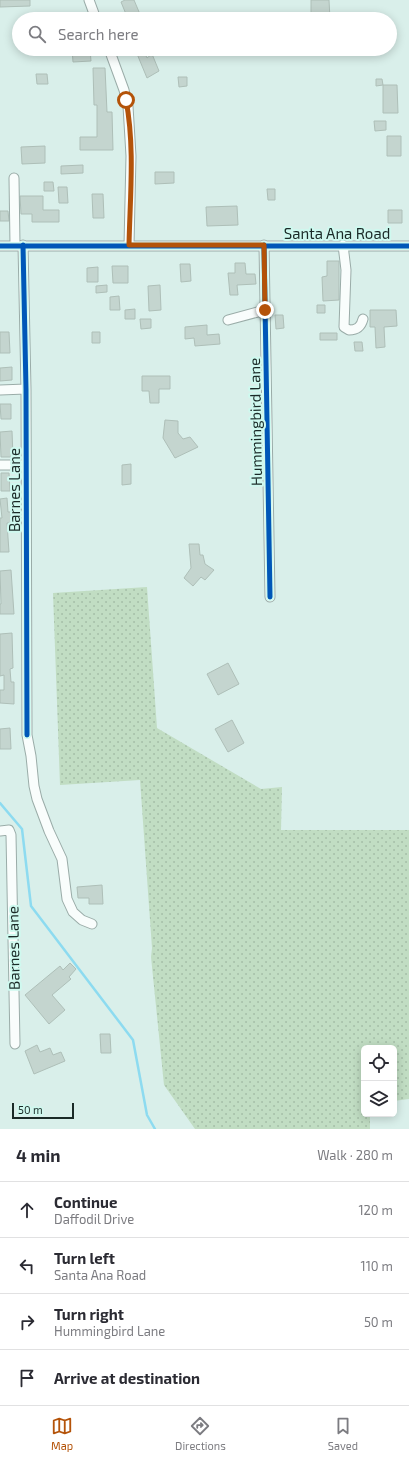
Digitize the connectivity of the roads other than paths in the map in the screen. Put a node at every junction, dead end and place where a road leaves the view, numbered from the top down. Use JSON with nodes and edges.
{"nodes":[{"id":1,"x":89,"y":0,"type":"edge"},
{"id":2,"x":93,"y":12,"type":"edge"},
{"id":3,"x":112,"y":56,"type":"edge"},
{"id":4,"x":14,"y":178,"type":"dead end"},
{"id":5,"x":129,"y":245,"type":"junction"},
{"id":6,"x":264,"y":245,"type":"junction"},
{"id":7,"x":343,"y":245,"type":"junction"},
{"id":8,"x":0,"y":246,"type":"edge"},
{"id":9,"x":19,"y":246,"type":"junction"},
{"id":10,"x":409,"y":246,"type":"edge"},
{"id":11,"x":265,"y":310,"type":"junction"},
{"id":12,"x":363,"y":319,"type":"dead end"},
{"id":13,"x":228,"y":320,"type":"dead end"},
{"id":14,"x":26,"y":389,"type":"junction"},
{"id":15,"x":0,"y":390,"type":"edge"},
{"id":16,"x":0,"y":465,"type":"edge"},
{"id":17,"x":26,"y":465,"type":"junction"},
{"id":18,"x":270,"y":598,"type":"dead end"},
{"id":19,"x":4,"y":831,"type":"edge"},
{"id":20,"x":92,"y":924,"type":"dead end"},
{"id":21,"x":14,"y":1044,"type":"dead end"}],
"edges":[{"from":1,"to":2,"type":"street"},
{"from":3,"to":5,"type":"street"},
{"from":4,"to":9,"type":"street","name":"Barnes Lane"},
{"from":5,"to":6,"type":"street","name":"Santa Ana Road"},
{"from":5,"to":9,"type":"street","name":"Santa Ana Road"},
{"from":6,"to":7,"type":"street","name":"Santa Ana Road"},
{"from":6,"to":11,"type":"street","name":"Hummingbird Lane"},
{"from":7,"to":10,"type":"street","name":"Santa Ana Road"},
{"from":7,"to":12,"type":"street"},
{"from":8,"to":9,"type":"street","name":"Santa Ana Road"},
{"from":9,"to":14,"type":"street","name":"Barnes Lane"},
{"from":11,"to":13,"type":"street"},
{"from":11,"to":18,"type":"street","name":"Hummingbird Lane"},
{"from":14,"to":15,"type":"street"},
{"from":14,"to":17,"type":"street","name":"Barnes Lane"},
{"from":16,"to":17,"type":"street"},
{"from":17,"to":20,"type":"street","name":"Barnes Lane"},
{"from":19,"to":21,"type":"street","name":"Barnes Lane"}]}
